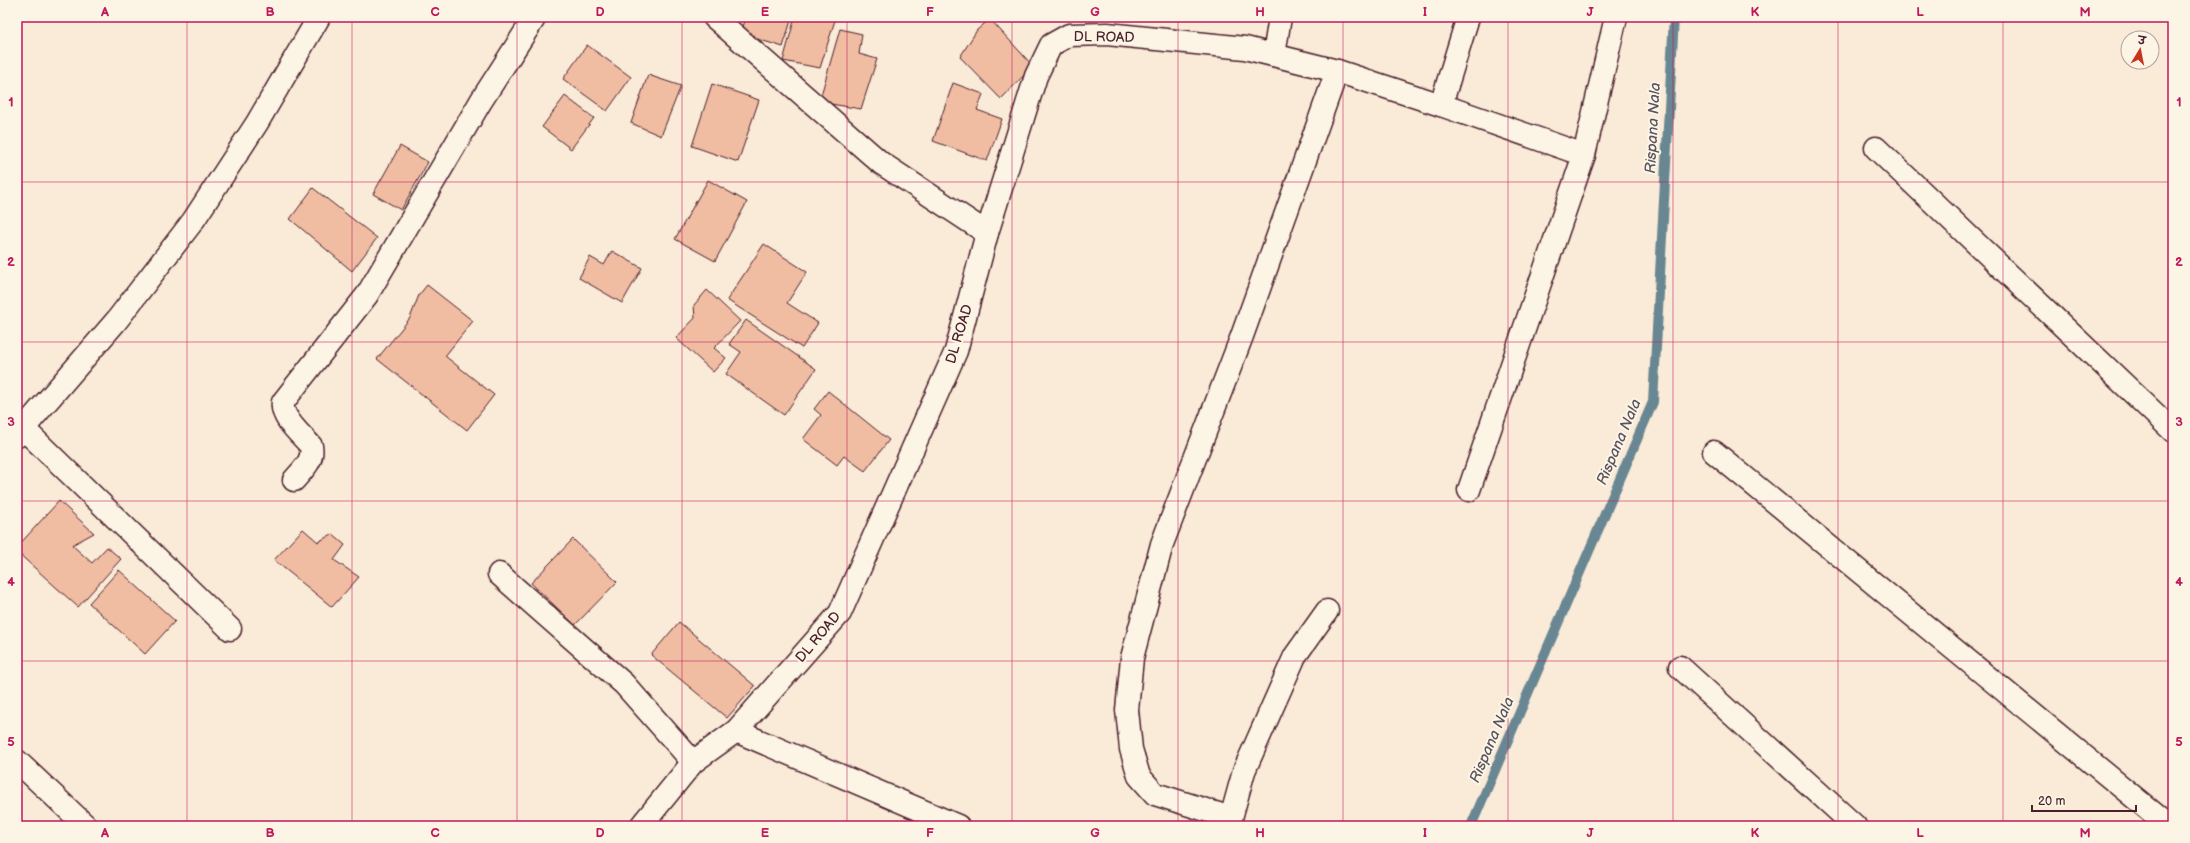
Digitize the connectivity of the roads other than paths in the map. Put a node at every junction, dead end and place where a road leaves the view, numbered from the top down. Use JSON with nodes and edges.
{"nodes":[{"id":1,"x":319,"y":17,"type":"edge"},
{"id":2,"x":535,"y":17,"type":"edge"},
{"id":3,"x":714,"y":17,"type":"edge"},
{"id":4,"x":1280,"y":17,"type":"edge"},
{"id":5,"x":1468,"y":17,"type":"edge"},
{"id":6,"x":1616,"y":17,"type":"edge"},
{"id":7,"x":1274,"y":55,"type":"junction"},
{"id":8,"x":1337,"y":72,"type":"junction"},
{"id":9,"x":1441,"y":105,"type":"junction"},
{"id":10,"x":1876,"y":148,"type":"dead end"},
{"id":11,"x":1584,"y":155,"type":"junction"},
{"id":12,"x":986,"y":234,"type":"junction"},
{"id":13,"x":2173,"y":431,"type":"edge"},
{"id":14,"x":21,"y":433,"type":"edge"},
{"id":15,"x":1714,"y":452,"type":"dead end"},
{"id":16,"x":294,"y":480,"type":"dead end"},
{"id":17,"x":1469,"y":490,"type":"dead end"},
{"id":18,"x":499,"y":574,"type":"dead end"},
{"id":19,"x":1327,"y":611,"type":"dead end"},
{"id":20,"x":230,"y":629,"type":"dead end"},
{"id":21,"x":1680,"y":667,"type":"dead end"},
{"id":22,"x":736,"y":732,"type":"junction"},
{"id":23,"x":17,"y":761,"type":"edge"},
{"id":24,"x":692,"y":762,"type":"junction"},
{"id":25,"x":72,"y":821,"type":"edge"},
{"id":26,"x":1231,"y":822,"type":"edge"},
{"id":27,"x":641,"y":826,"type":"edge"},
{"id":28,"x":958,"y":826,"type":"edge"},
{"id":29,"x":1855,"y":826,"type":"edge"},
{"id":30,"x":2169,"y":826,"type":"edge"}],
"edges":[{"from":1,"to":14,"type":"street"},
{"from":2,"to":16,"type":"street"},
{"from":3,"to":12,"type":"street"},
{"from":4,"to":7,"type":"street"},
{"from":5,"to":9,"type":"street"},
{"from":6,"to":11,"type":"street"},
{"from":7,"to":8,"type":"street","name":"DL ROAD"},
{"from":7,"to":12,"type":"street","name":"DL ROAD"},
{"from":8,"to":9,"type":"street","name":"DL ROAD"},
{"from":8,"to":26,"type":"street"},
{"from":9,"to":11,"type":"street","name":"DL ROAD"},
{"from":10,"to":13,"type":"street"},
{"from":11,"to":17,"type":"street"},
{"from":12,"to":22,"type":"street","name":"DL ROAD"},
{"from":14,"to":20,"type":"street"},
{"from":15,"to":30,"type":"street"},
{"from":18,"to":24,"type":"street"},
{"from":19,"to":26,"type":"street"},
{"from":21,"to":29,"type":"street"},
{"from":22,"to":24,"type":"street","name":"DL ROAD"},
{"from":22,"to":28,"type":"street"},
{"from":23,"to":25,"type":"street"},
{"from":24,"to":27,"type":"street","name":"DL ROAD"}]}
